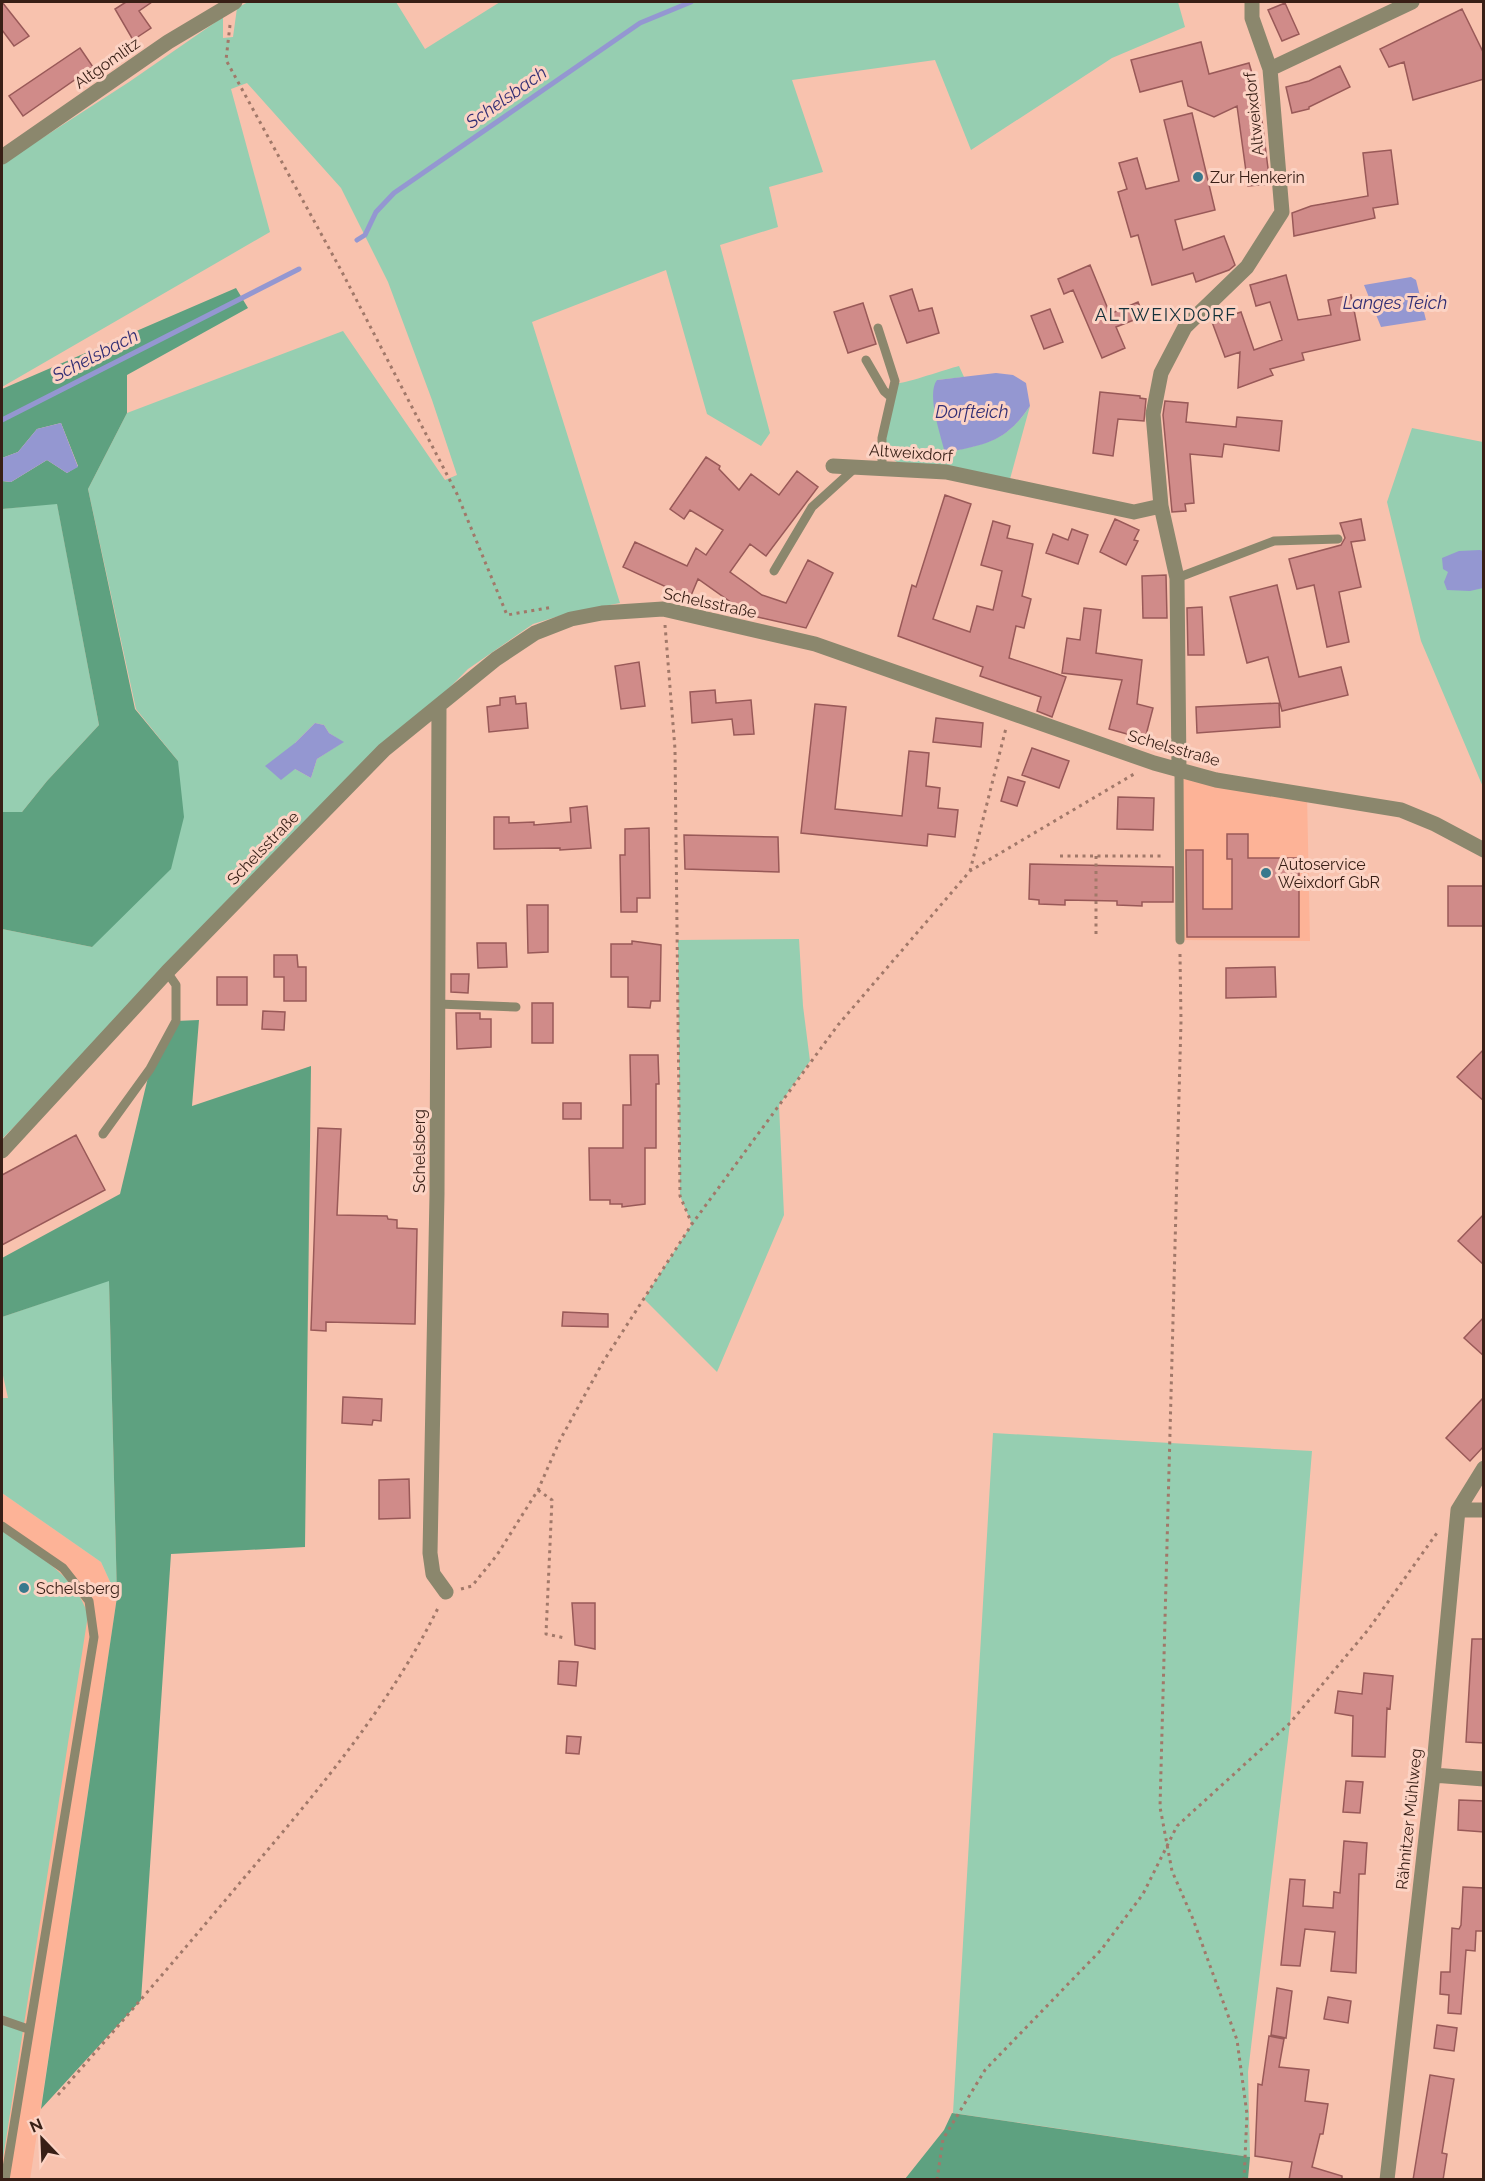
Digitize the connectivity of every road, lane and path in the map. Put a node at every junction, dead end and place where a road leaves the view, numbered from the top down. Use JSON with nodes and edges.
{"nodes":[{"id":1,"x":234,"y":2,"type":"edge"},
{"id":2,"x":1252,"y":2,"type":"edge"},
{"id":3,"x":1412,"y":2,"type":"edge"},
{"id":4,"x":228,"y":40,"type":"dead end"},
{"id":5,"x":1269,"y":69,"type":"junction"},
{"id":6,"x":2,"y":157,"type":"edge"},
{"id":7,"x":878,"y":328,"type":"dead end"},
{"id":8,"x":866,"y":360,"type":"dead end"},
{"id":9,"x":891,"y":397,"type":"junction"},
{"id":10,"x":833,"y":466,"type":"dead end"},
{"id":11,"x":855,"y":468,"type":"junction"},
{"id":12,"x":882,"y":468,"type":"junction"},
{"id":13,"x":1161,"y":506,"type":"junction"},
{"id":14,"x":1338,"y":539,"type":"dead end"},
{"id":15,"x":774,"y":571,"type":"dead end"},
{"id":16,"x":1177,"y":578,"type":"junction"},
{"id":17,"x":560,"y":607,"type":"dead end"},
{"id":18,"x":663,"y":609,"type":"junction"},
{"id":19,"x":439,"y":706,"type":"junction"},
{"id":20,"x":1010,"y":714,"type":"junction"},
{"id":21,"x":1154,"y":763,"type":"junction"},
{"id":22,"x":1179,"y":770,"type":"junction"},
{"id":23,"x":1484,"y":850,"type":"edge"},
{"id":24,"x":1060,"y":856,"type":"dead end"},
{"id":25,"x":1096,"y":856,"type":"junction"},
{"id":26,"x":1179,"y":856,"type":"junction"},
{"id":27,"x":970,"y":871,"type":"junction"},
{"id":28,"x":1096,"y":938,"type":"dead end"},
{"id":29,"x":1180,"y":940,"type":"joint"},
{"id":30,"x":167,"y":972,"type":"junction"},
{"id":31,"x":438,"y":1004,"type":"junction"},
{"id":32,"x":516,"y":1007,"type":"dead end"},
{"id":33,"x":103,"y":1134,"type":"dead end"},
{"id":34,"x":2,"y":1151,"type":"edge"},
{"id":35,"x":692,"y":1224,"type":"junction"},
{"id":36,"x":1484,"y":1468,"type":"edge"},
{"id":37,"x":538,"y":1490,"type":"junction"},
{"id":38,"x":1458,"y":1510,"type":"junction"},
{"id":39,"x":1484,"y":1510,"type":"edge"},
{"id":40,"x":2,"y":1526,"type":"edge"},
{"id":41,"x":446,"y":1592,"type":"junction"},
{"id":42,"x":565,"y":1638,"type":"dead end"},
{"id":43,"x":1433,"y":1775,"type":"junction"},
{"id":44,"x":1484,"y":1779,"type":"edge"},
{"id":45,"x":1168,"y":1848,"type":"junction"},
{"id":46,"x":2,"y":2020,"type":"edge"},
{"id":47,"x":28,"y":2029,"type":"junction"},
{"id":48,"x":58,"y":2095,"type":"dead end"},
{"id":49,"x":5,"y":2180,"type":"edge"},
{"id":50,"x":938,"y":2180,"type":"edge"},
{"id":51,"x":1244,"y":2180,"type":"edge"},
{"id":52,"x":1388,"y":2180,"type":"edge"}],
"edges":[{"from":1,"to":6,"type":"street","name":"Altgomlitz"},
{"from":2,"to":5,"type":"street","name":"Altweixdorf"},
{"from":3,"to":5,"type":"street"},
{"from":4,"to":17,"type":"path"},
{"from":5,"to":13,"type":"street","name":"Altweixdorf"},
{"from":7,"to":9,"type":"lane"},
{"from":8,"to":9,"type":"lane"},
{"from":9,"to":12,"type":"lane"},
{"from":10,"to":11,"type":"street","name":"Altweixdorf"},
{"from":11,"to":12,"type":"street","name":"Altweixdorf"},
{"from":11,"to":15,"type":"lane"},
{"from":12,"to":13,"type":"street","name":"Altweixdorf"},
{"from":13,"to":16,"type":"street","name":"Altweixdorf"},
{"from":14,"to":16,"type":"lane"},
{"from":16,"to":22,"type":"street","name":"Altweixdorf"},
{"from":18,"to":19,"type":"street","name":"Schelsstraße"},
{"from":18,"to":20,"type":"street","name":"Schelsstraße"},
{"from":18,"to":35,"type":"path"},
{"from":19,"to":30,"type":"street","name":"Schelsstraße"},
{"from":19,"to":31,"type":"street","name":"Schelsberg"},
{"from":20,"to":21,"type":"street","name":"Schelsstraße"},
{"from":20,"to":27,"type":"path"},
{"from":21,"to":22,"type":"street","name":"Schelsstraße"},
{"from":21,"to":27,"type":"path"},
{"from":22,"to":23,"type":"street","name":"Schelsstraße"},
{"from":22,"to":26,"type":"lane"},
{"from":24,"to":25,"type":"path"},
{"from":25,"to":26,"type":"path"},
{"from":25,"to":28,"type":"path"},
{"from":26,"to":29,"type":"lane"},
{"from":27,"to":35,"type":"path"},
{"from":29,"to":45,"type":"path"},
{"from":30,"to":33,"type":"lane"},
{"from":30,"to":34,"type":"street","name":"Schelsstraße"},
{"from":31,"to":32,"type":"lane"},
{"from":31,"to":41,"type":"street","name":"Schelsberg"},
{"from":35,"to":37,"type":"path"},
{"from":36,"to":38,"type":"street","name":"Rähnitzer Mühlweg"},
{"from":37,"to":41,"type":"path"},
{"from":37,"to":42,"type":"path"},
{"from":38,"to":39,"type":"street"},
{"from":38,"to":43,"type":"street","name":"Rähnitzer Mühlweg"},
{"from":38,"to":45,"type":"path"},
{"from":40,"to":47,"type":"lane"},
{"from":41,"to":48,"type":"path"},
{"from":43,"to":44,"type":"street"},
{"from":43,"to":52,"type":"street","name":"Rähnitzer Mühlweg"},
{"from":45,"to":50,"type":"path"},
{"from":45,"to":51,"type":"path"},
{"from":46,"to":47,"type":"lane"},
{"from":47,"to":49,"type":"lane"}]}
